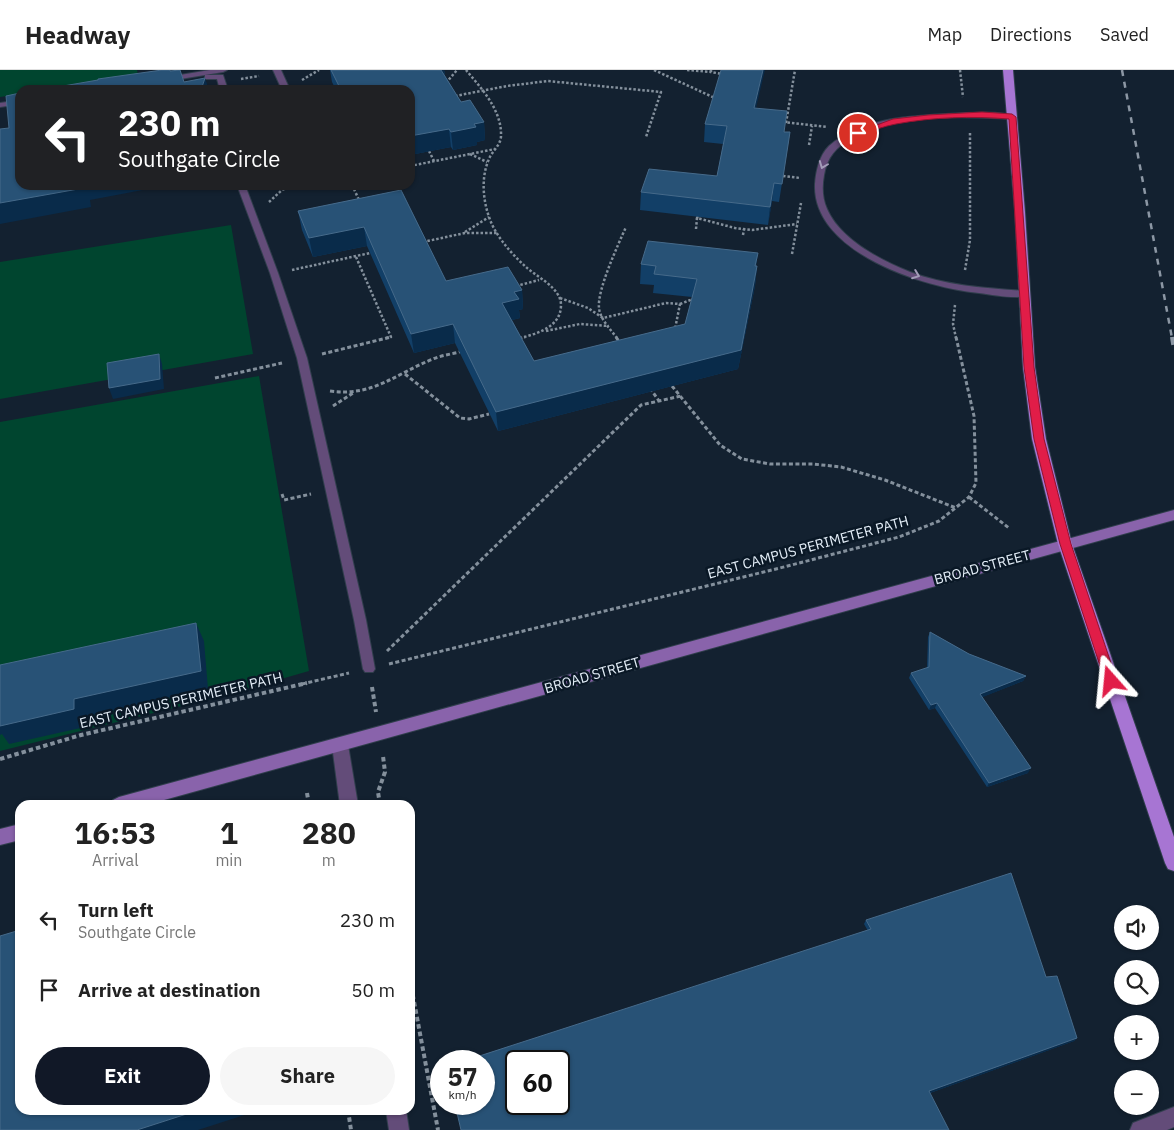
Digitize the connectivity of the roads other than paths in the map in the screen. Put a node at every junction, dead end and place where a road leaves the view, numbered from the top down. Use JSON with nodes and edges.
{"nodes":[{"id":1,"x":223,"y":70,"type":"edge"},
{"id":2,"x":1008,"y":70,"type":"edge"},
{"id":3,"x":278,"y":71,"type":"edge"},
{"id":4,"x":176,"y":78,"type":"junction"},
{"id":5,"x":158,"y":80,"type":"edge"},
{"id":6,"x":223,"y":85,"type":"edge"},
{"id":7,"x":284,"y":85,"type":"edge"},
{"id":8,"x":15,"y":103,"type":"edge"},
{"id":9,"x":0,"y":105,"type":"edge"},
{"id":10,"x":1012,"y":117,"type":"junction"},
{"id":11,"x":243,"y":190,"type":"edge"},
{"id":12,"x":1025,"y":294,"type":"junction"},
{"id":13,"x":1174,"y":515,"type":"edge"},
{"id":14,"x":1065,"y":544,"type":"junction"},
{"id":15,"x":369,"y":669,"type":"road end"},
{"id":16,"x":340,"y":745,"type":"junction"},
{"id":17,"x":137,"y":800,"type":"edge"},
{"id":18,"x":348,"y":800,"type":"edge"},
{"id":19,"x":15,"y":833,"type":"edge"},
{"id":20,"x":0,"y":837,"type":"edge"},
{"id":21,"x":1174,"y":863,"type":"edge"},
{"id":22,"x":397,"y":1115,"type":"edge"},
{"id":23,"x":1174,"y":1117,"type":"edge"},
{"id":24,"x":399,"y":1130,"type":"edge"},
{"id":25,"x":1140,"y":1130,"type":"edge"}],
"edges":[{"from":1,"to":4,"type":"lane"},
{"from":2,"to":10,"type":"main road"},
{"from":3,"to":7,"type":"lane"},
{"from":4,"to":5,"type":"lane"},
{"from":4,"to":6,"type":"lane"},
{"from":8,"to":9,"type":"lane"},
{"from":10,"to":12,"type":"main road"},
{"from":10,"to":12,"type":"lane","one_way":true},
{"from":11,"to":15,"type":"lane"},
{"from":12,"to":14,"type":"main road"},
{"from":13,"to":14,"type":"street","name":"BROAD STREET"},
{"from":14,"to":16,"type":"street","name":"BROAD STREET"},
{"from":14,"to":21,"type":"main road"},
{"from":16,"to":17,"type":"street","name":"BROAD STREET"},
{"from":16,"to":18,"type":"street"},
{"from":19,"to":20,"type":"street"},
{"from":22,"to":24,"type":"street"},
{"from":23,"to":25,"type":"street"}]}
